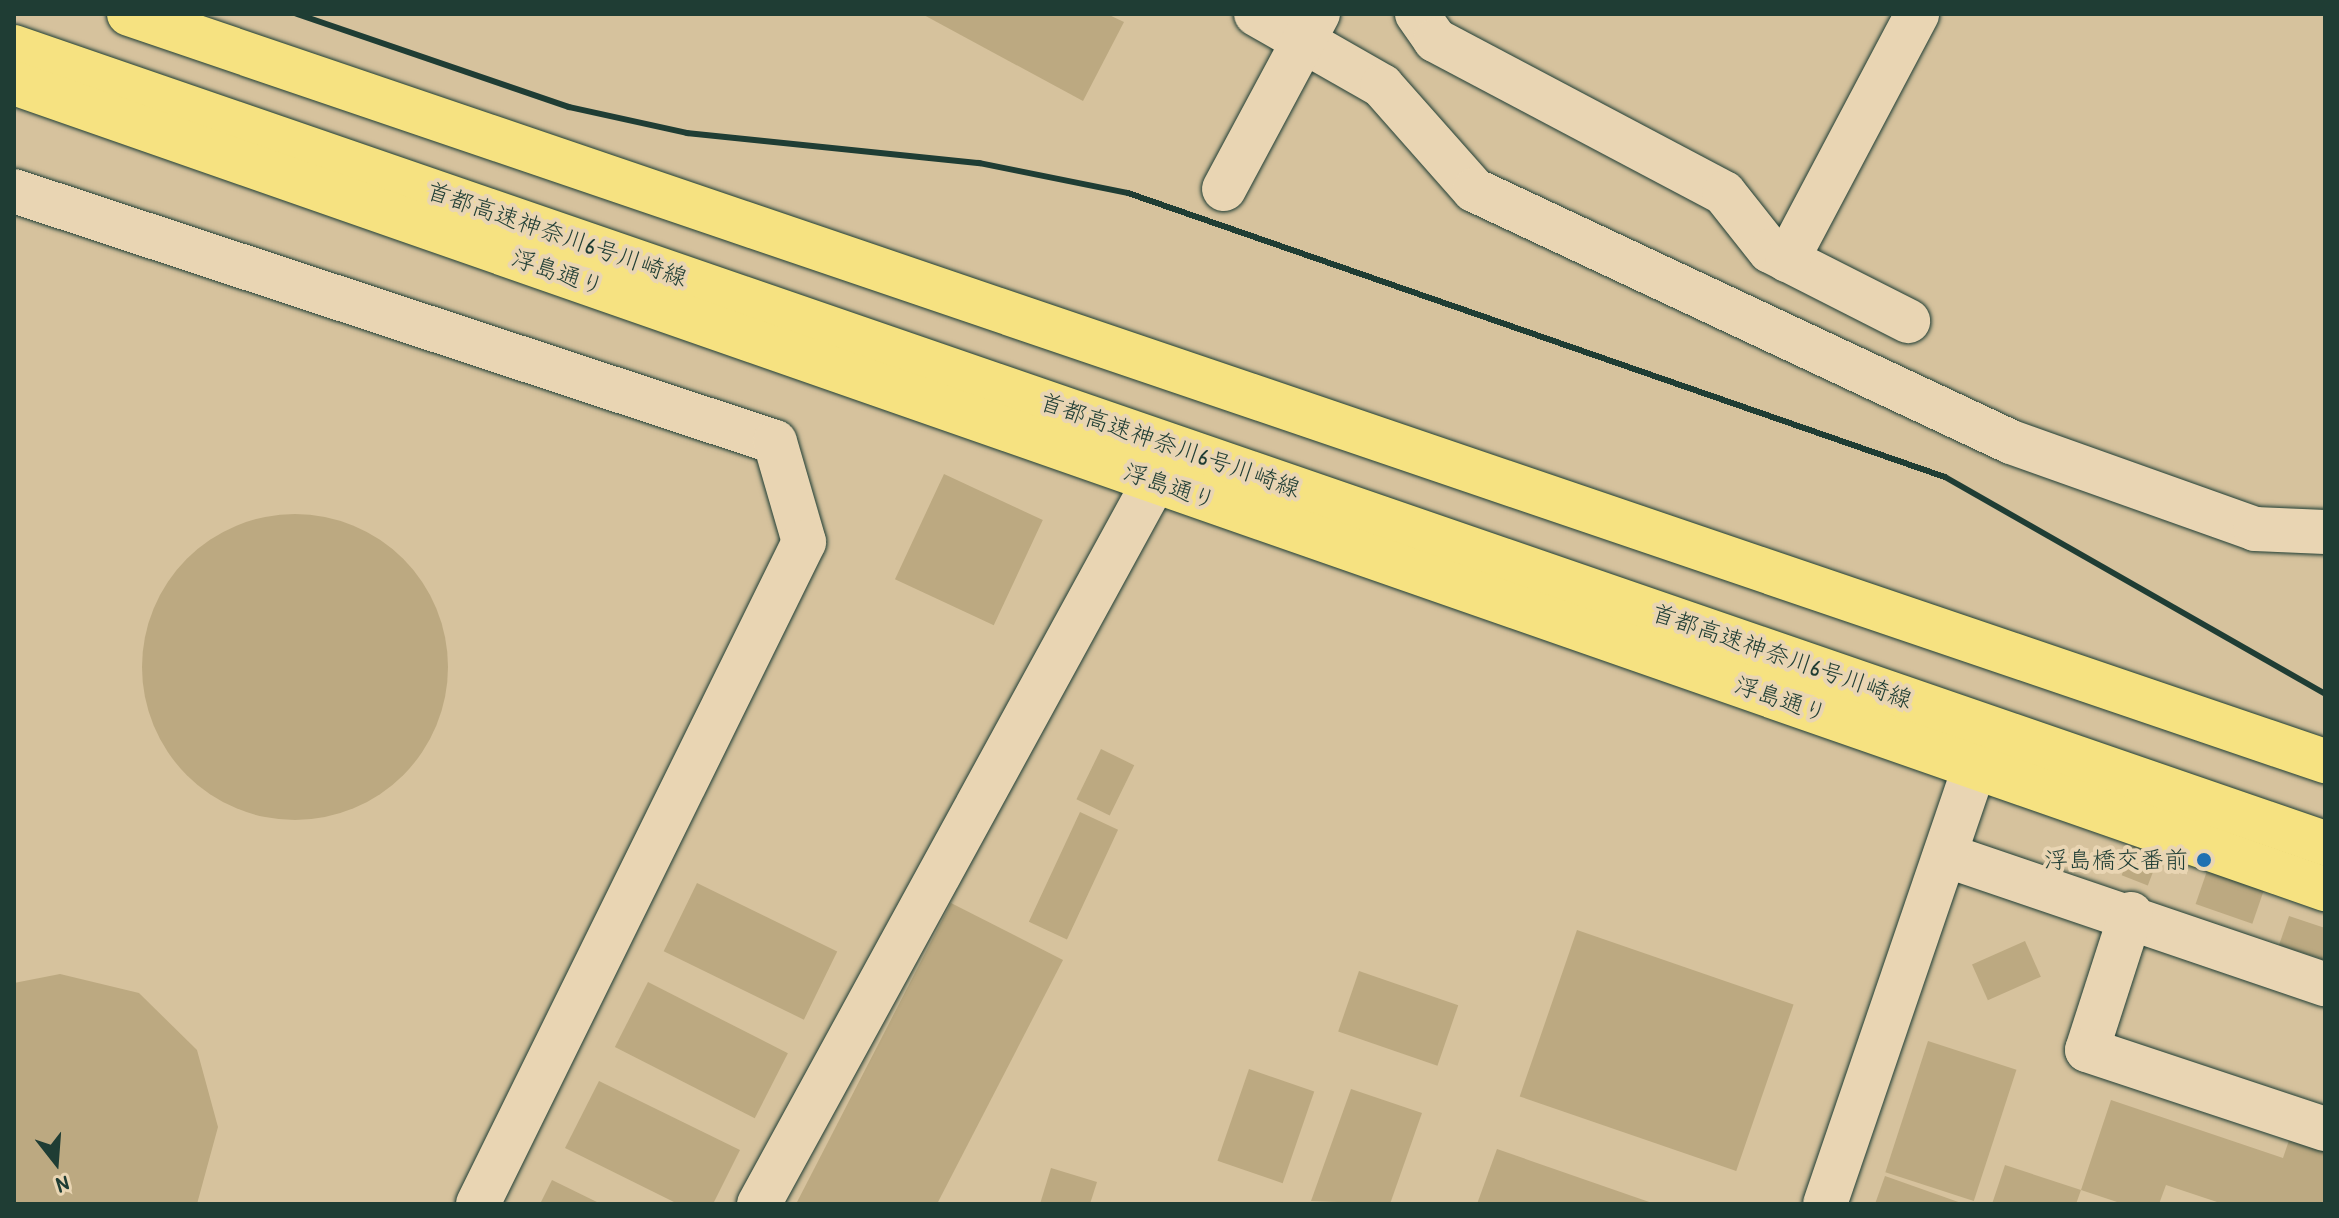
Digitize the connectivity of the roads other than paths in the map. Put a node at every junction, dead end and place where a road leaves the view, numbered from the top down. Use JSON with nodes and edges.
{"nodes":[{"id":1,"x":129,"y":14,"type":"edge"},
{"id":2,"x":1256,"y":14,"type":"edge"},
{"id":3,"x":1417,"y":14,"type":"edge"},
{"id":4,"x":1917,"y":14,"type":"edge"},
{"id":5,"x":14,"y":16,"type":"edge"},
{"id":6,"x":1311,"y":26,"type":"edge"},
{"id":7,"x":14,"y":47,"type":"edge"},
{"id":8,"x":14,"y":83,"type":"edge"},
{"id":9,"x":1224,"y":189,"type":"dead end"},
{"id":10,"x":14,"y":191,"type":"edge"},
{"id":11,"x":1787,"y":260,"type":"junction"},
{"id":12,"x":1908,"y":321,"type":"dead end"},
{"id":13,"x":1155,"y":480,"type":"junction"},
{"id":14,"x":2325,"y":532,"type":"edge"},
{"id":15,"x":2325,"y":761,"type":"edge"},
{"id":16,"x":1975,"y":767,"type":"junction"},
{"id":17,"x":2325,"y":811,"type":"edge"},
{"id":18,"x":2325,"y":843,"type":"edge"},
{"id":19,"x":1945,"y":855,"type":"junction"},
{"id":20,"x":2325,"y":889,"type":"edge"},
{"id":21,"x":2131,"y":914,"type":"junction"},
{"id":22,"x":2325,"y":984,"type":"edge"},
{"id":23,"x":2325,"y":1129,"type":"edge"},
{"id":24,"x":478,"y":1204,"type":"edge"},
{"id":25,"x":759,"y":1204,"type":"edge"},
{"id":26,"x":1825,"y":1204,"type":"edge"}],
"edges":[{"from":1,"to":15,"type":"highway"},
{"from":2,"to":6,"type":"lane"},
{"from":3,"to":11,"type":"lane"},
{"from":4,"to":11,"type":"lane"},
{"from":5,"to":17,"type":"highway","name":"首都高速神奈川6号川崎線"},
{"from":6,"to":9,"type":"lane"},
{"from":6,"to":14,"type":"lane"},
{"from":7,"to":18,"type":"highway","name":"首都高速神奈川6号川崎線"},
{"from":8,"to":13,"type":"highway","name":"浮島通り"},
{"from":10,"to":24,"type":"lane"},
{"from":11,"to":12,"type":"lane"},
{"from":13,"to":16,"type":"highway","name":"浮島通り"},
{"from":13,"to":25,"type":"lane"},
{"from":16,"to":19,"type":"lane"},
{"from":16,"to":20,"type":"highway","name":"浮島通り"},
{"from":19,"to":21,"type":"lane"},
{"from":19,"to":26,"type":"lane"},
{"from":21,"to":22,"type":"lane"},
{"from":21,"to":23,"type":"lane"}]}
